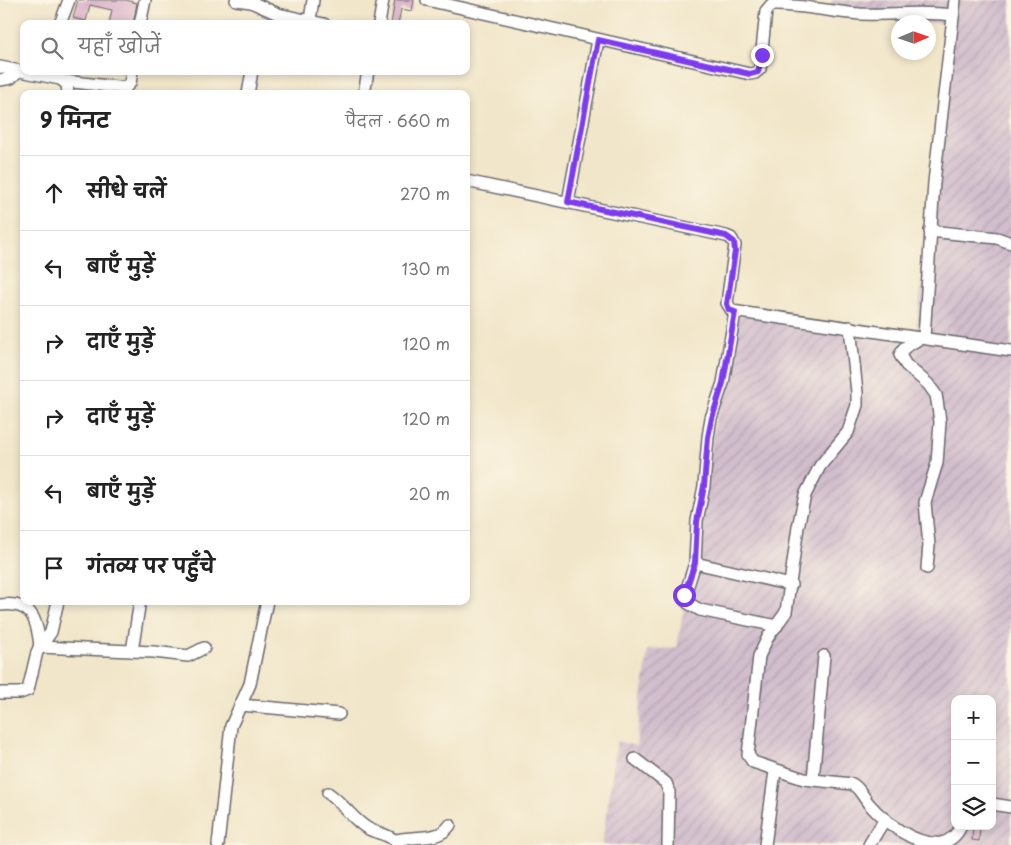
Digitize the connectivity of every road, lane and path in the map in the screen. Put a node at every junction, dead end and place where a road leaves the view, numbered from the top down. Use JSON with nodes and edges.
{"nodes":[{"id":1,"x":69,"y":0,"type":"edge"},
{"id":2,"x":145,"y":0,"type":"edge"},
{"id":3,"x":236,"y":0,"type":"edge"},
{"id":4,"x":313,"y":0,"type":"edge"},
{"id":5,"x":383,"y":0,"type":"edge"},
{"id":6,"x":427,"y":0,"type":"edge"},
{"id":7,"x":955,"y":0,"type":"edge"},
{"id":8,"x":953,"y":16,"type":"junction"},
{"id":9,"x":62,"y":20,"type":"edge"},
{"id":10,"x":141,"y":20,"type":"edge"},
{"id":11,"x":310,"y":20,"type":"joint"},
{"id":12,"x":380,"y":20,"type":"edge"},
{"id":13,"x":598,"y":40,"type":"junction"},
{"id":14,"x":0,"y":67,"type":"edge"},
{"id":15,"x":18,"y":71,"type":"joint"},
{"id":16,"x":49,"y":75,"type":"edge"},
{"id":17,"x":131,"y":75,"type":"edge"},
{"id":18,"x":251,"y":75,"type":"edge"},
{"id":19,"x":367,"y":75,"type":"edge"},
{"id":20,"x":0,"y":80,"type":"edge"},
{"id":21,"x":65,"y":80,"type":"junction"},
{"id":22,"x":67,"y":90,"type":"edge"},
{"id":23,"x":249,"y":90,"type":"edge"},
{"id":24,"x":365,"y":90,"type":"edge"},
{"id":25,"x":470,"y":182,"type":"edge"},
{"id":26,"x":568,"y":202,"type":"junction"},
{"id":27,"x":930,"y":232,"type":"junction"},
{"id":28,"x":1011,"y":243,"type":"edge"},
{"id":29,"x":735,"y":312,"type":"junction"},
{"id":30,"x":850,"y":327,"type":"junction"},
{"id":31,"x":923,"y":337,"type":"junction"},
{"id":32,"x":1011,"y":350,"type":"edge"},
{"id":33,"x":695,"y":563,"type":"junction"},
{"id":34,"x":926,"y":568,"type":"dead end"},
{"id":35,"x":792,"y":585,"type":"junction"},
{"id":36,"x":0,"y":605,"type":"edge"},
{"id":37,"x":57,"y":605,"type":"edge"},
{"id":38,"x":139,"y":605,"type":"edge"},
{"id":39,"x":266,"y":605,"type":"edge"},
{"id":40,"x":777,"y":626,"type":"junction"},
{"id":41,"x":40,"y":646,"type":"junction"},
{"id":42,"x":204,"y":648,"type":"dead end"},
{"id":43,"x":132,"y":651,"type":"junction"},
{"id":44,"x":824,"y":656,"type":"dead end"},
{"id":45,"x":0,"y":693,"type":"edge"},
{"id":46,"x":241,"y":705,"type":"junction"},
{"id":47,"x":339,"y":714,"type":"dead end"},
{"id":48,"x":635,"y":759,"type":"dead end"},
{"id":49,"x":775,"y":771,"type":"junction"},
{"id":50,"x":813,"y":780,"type":"junction"},
{"id":51,"x":328,"y":793,"type":"dead end"},
{"id":52,"x":996,"y":805,"type":"edge"},
{"id":53,"x":1011,"y":807,"type":"edge"},
{"id":54,"x":885,"y":819,"type":"junction"},
{"id":55,"x":450,"y":825,"type":"dead end"},
{"id":56,"x":958,"y":830,"type":"edge"},
{"id":57,"x":397,"y":843,"type":"edge"},
{"id":58,"x":948,"y":843,"type":"edge"},
{"id":59,"x":218,"y":845,"type":"edge"},
{"id":60,"x":668,"y":845,"type":"edge"},
{"id":61,"x":765,"y":845,"type":"edge"},
{"id":62,"x":869,"y":845,"type":"edge"}],
"edges":[{"from":1,"to":9,"type":"street"},
{"from":2,"to":10,"type":"street"},
{"from":3,"to":11,"type":"street"},
{"from":4,"to":11,"type":"street"},
{"from":5,"to":12,"type":"street"},
{"from":6,"to":13,"type":"street"},
{"from":7,"to":8,"type":"street"},
{"from":8,"to":13,"type":"street"},
{"from":8,"to":27,"type":"street"},
{"from":13,"to":26,"type":"street"},
{"from":14,"to":15,"type":"street"},
{"from":15,"to":20,"type":"street"},
{"from":16,"to":21,"type":"street"},
{"from":17,"to":21,"type":"street"},
{"from":18,"to":23,"type":"street"},
{"from":19,"to":24,"type":"street"},
{"from":21,"to":22,"type":"street"},
{"from":25,"to":26,"type":"street"},
{"from":26,"to":29,"type":"street"},
{"from":27,"to":28,"type":"street"},
{"from":27,"to":31,"type":"street"},
{"from":29,"to":30,"type":"street"},
{"from":29,"to":33,"type":"street"},
{"from":30,"to":31,"type":"street"},
{"from":30,"to":35,"type":"street"},
{"from":31,"to":32,"type":"street"},
{"from":31,"to":34,"type":"street"},
{"from":33,"to":35,"type":"street"},
{"from":33,"to":40,"type":"street"},
{"from":35,"to":40,"type":"street"},
{"from":36,"to":41,"type":"street"},
{"from":37,"to":41,"type":"street"},
{"from":38,"to":43,"type":"street"},
{"from":39,"to":46,"type":"street"},
{"from":40,"to":49,"type":"street"},
{"from":41,"to":43,"type":"street"},
{"from":41,"to":45,"type":"street"},
{"from":42,"to":43,"type":"street"},
{"from":44,"to":50,"type":"street"},
{"from":46,"to":47,"type":"street"},
{"from":46,"to":59,"type":"street"},
{"from":48,"to":60,"type":"street"},
{"from":49,"to":50,"type":"street"},
{"from":49,"to":61,"type":"street"},
{"from":50,"to":54,"type":"street"},
{"from":51,"to":57,"type":"street"},
{"from":52,"to":53,"type":"street"},
{"from":54,"to":58,"type":"street"},
{"from":54,"to":62,"type":"street"},
{"from":55,"to":57,"type":"street"},
{"from":56,"to":58,"type":"street"}]}
